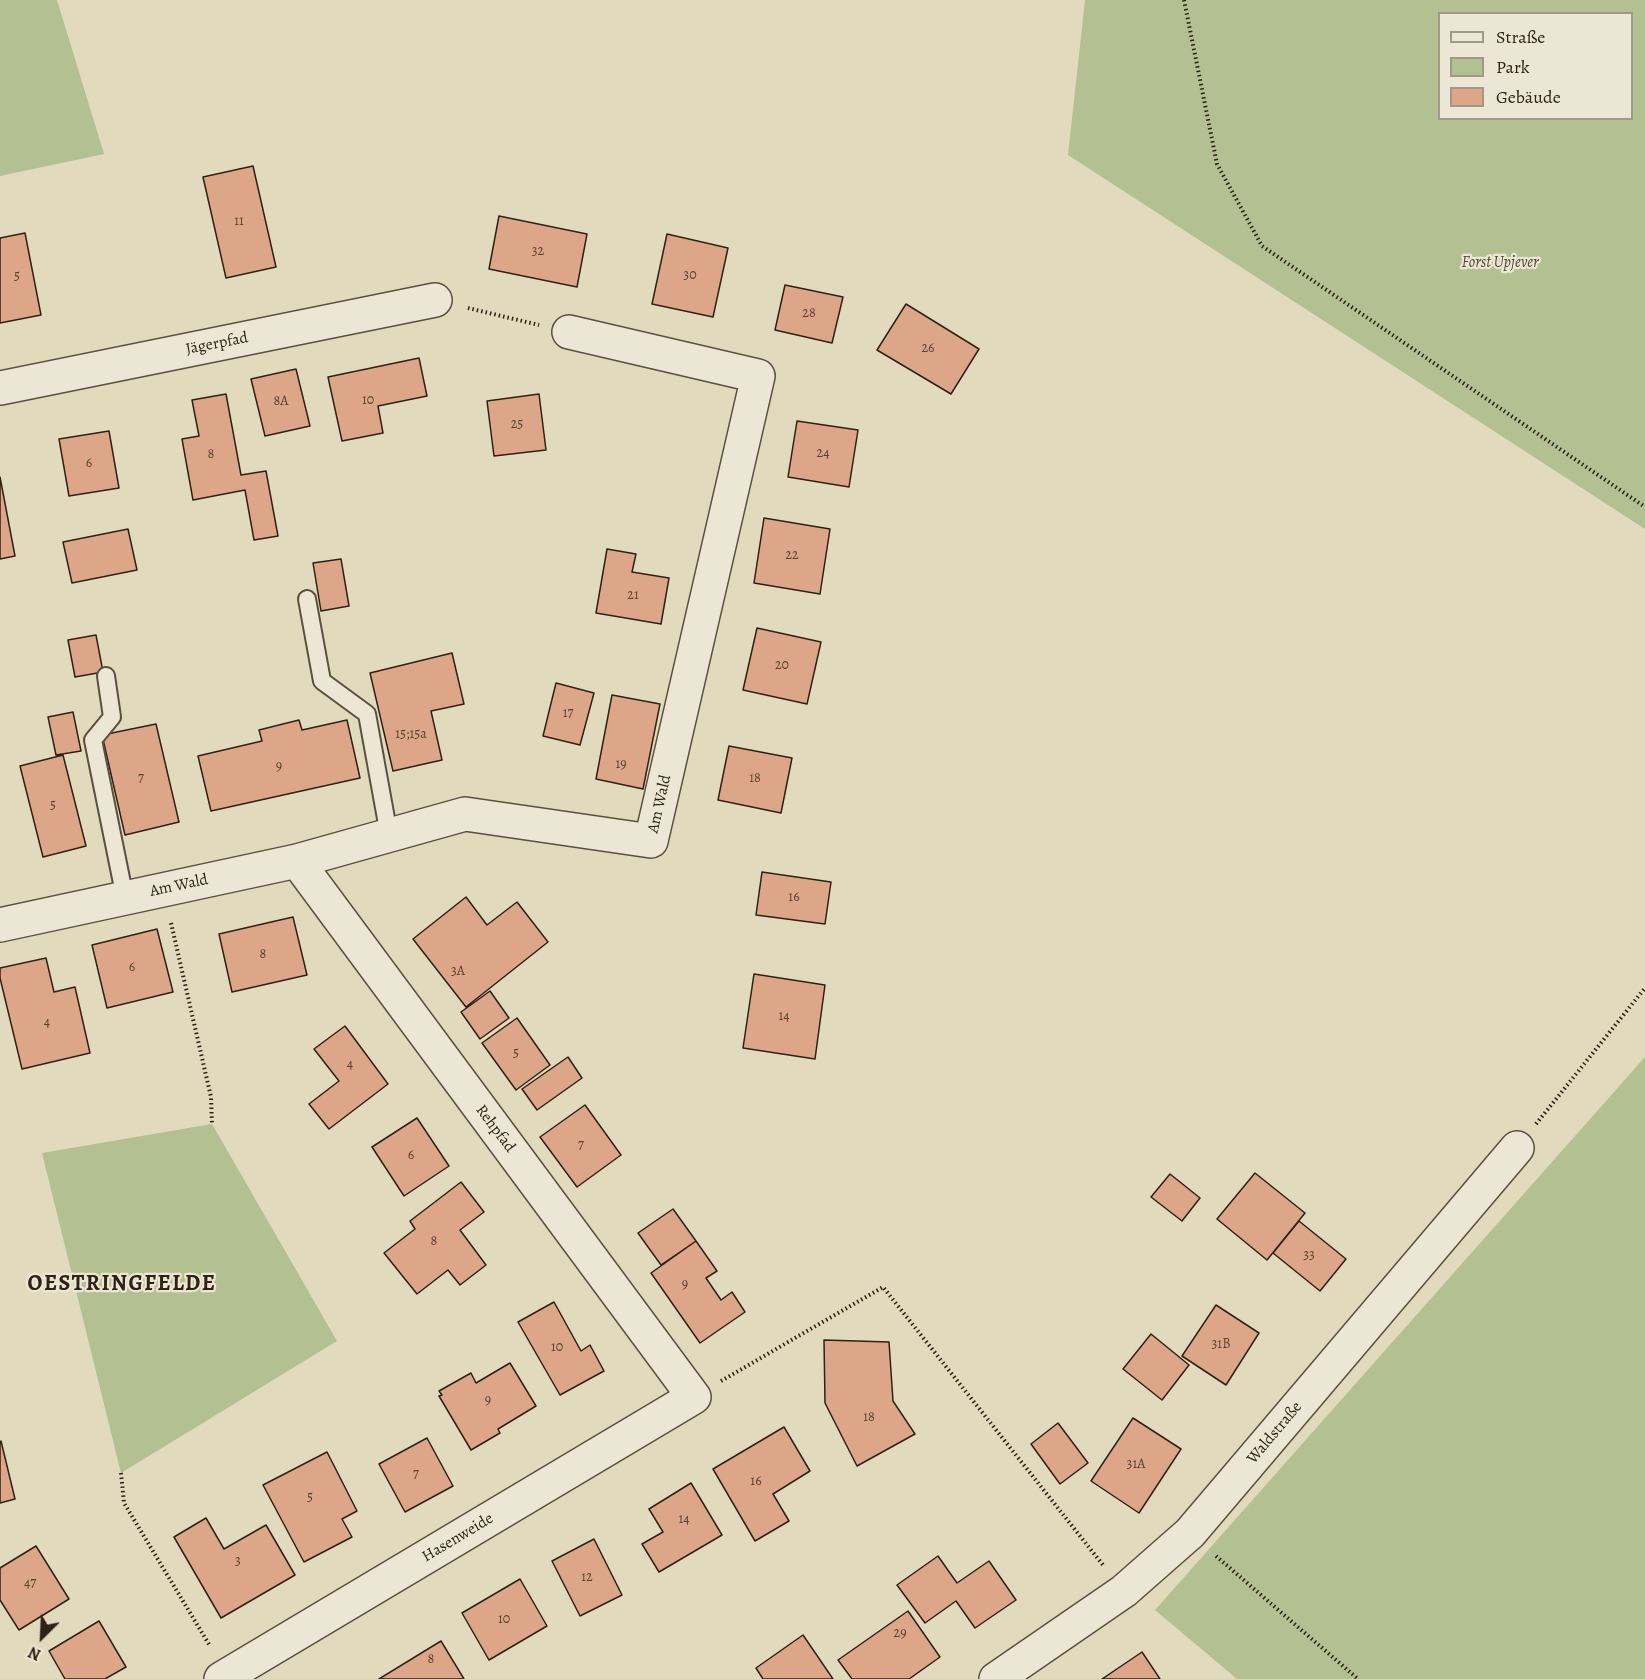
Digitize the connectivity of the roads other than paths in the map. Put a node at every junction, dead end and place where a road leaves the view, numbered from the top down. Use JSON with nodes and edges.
{"nodes":[{"id":1,"x":435,"y":300,"type":"road end"},
{"id":2,"x":569,"y":332,"type":"road end"},
{"id":3,"x":0,"y":388,"type":"edge"},
{"id":4,"x":307,"y":599,"type":"dead end"},
{"id":5,"x":106,"y":676,"type":"dead end"},
{"id":6,"x":389,"y":835,"type":"junction"},
{"id":7,"x":297,"y":861,"type":"junction"},
{"id":8,"x":125,"y":898,"type":"junction"},
{"id":9,"x":0,"y":925,"type":"edge"},
{"id":10,"x":1517,"y":1148,"type":"road end"},
{"id":11,"x":694,"y":1396,"type":"joint"},
{"id":12,"x":224,"y":1677,"type":"edge"},
{"id":13,"x":996,"y":1679,"type":"edge"}],
"edges":[{"from":1,"to":3,"type":"street","name":"Jägerpfad"},
{"from":2,"to":6,"type":"street","name":"Am Wald"},
{"from":4,"to":6,"type":"lane"},
{"from":5,"to":8,"type":"lane"},
{"from":6,"to":7,"type":"street","name":"Am Wald"},
{"from":7,"to":8,"type":"street","name":"Am Wald"},
{"from":7,"to":11,"type":"street","name":"Rehpfad"},
{"from":8,"to":9,"type":"street","name":"Am Wald"},
{"from":10,"to":13,"type":"street","name":"Waldstraße"},
{"from":11,"to":12,"type":"street","name":"Hasenweide"}]}
